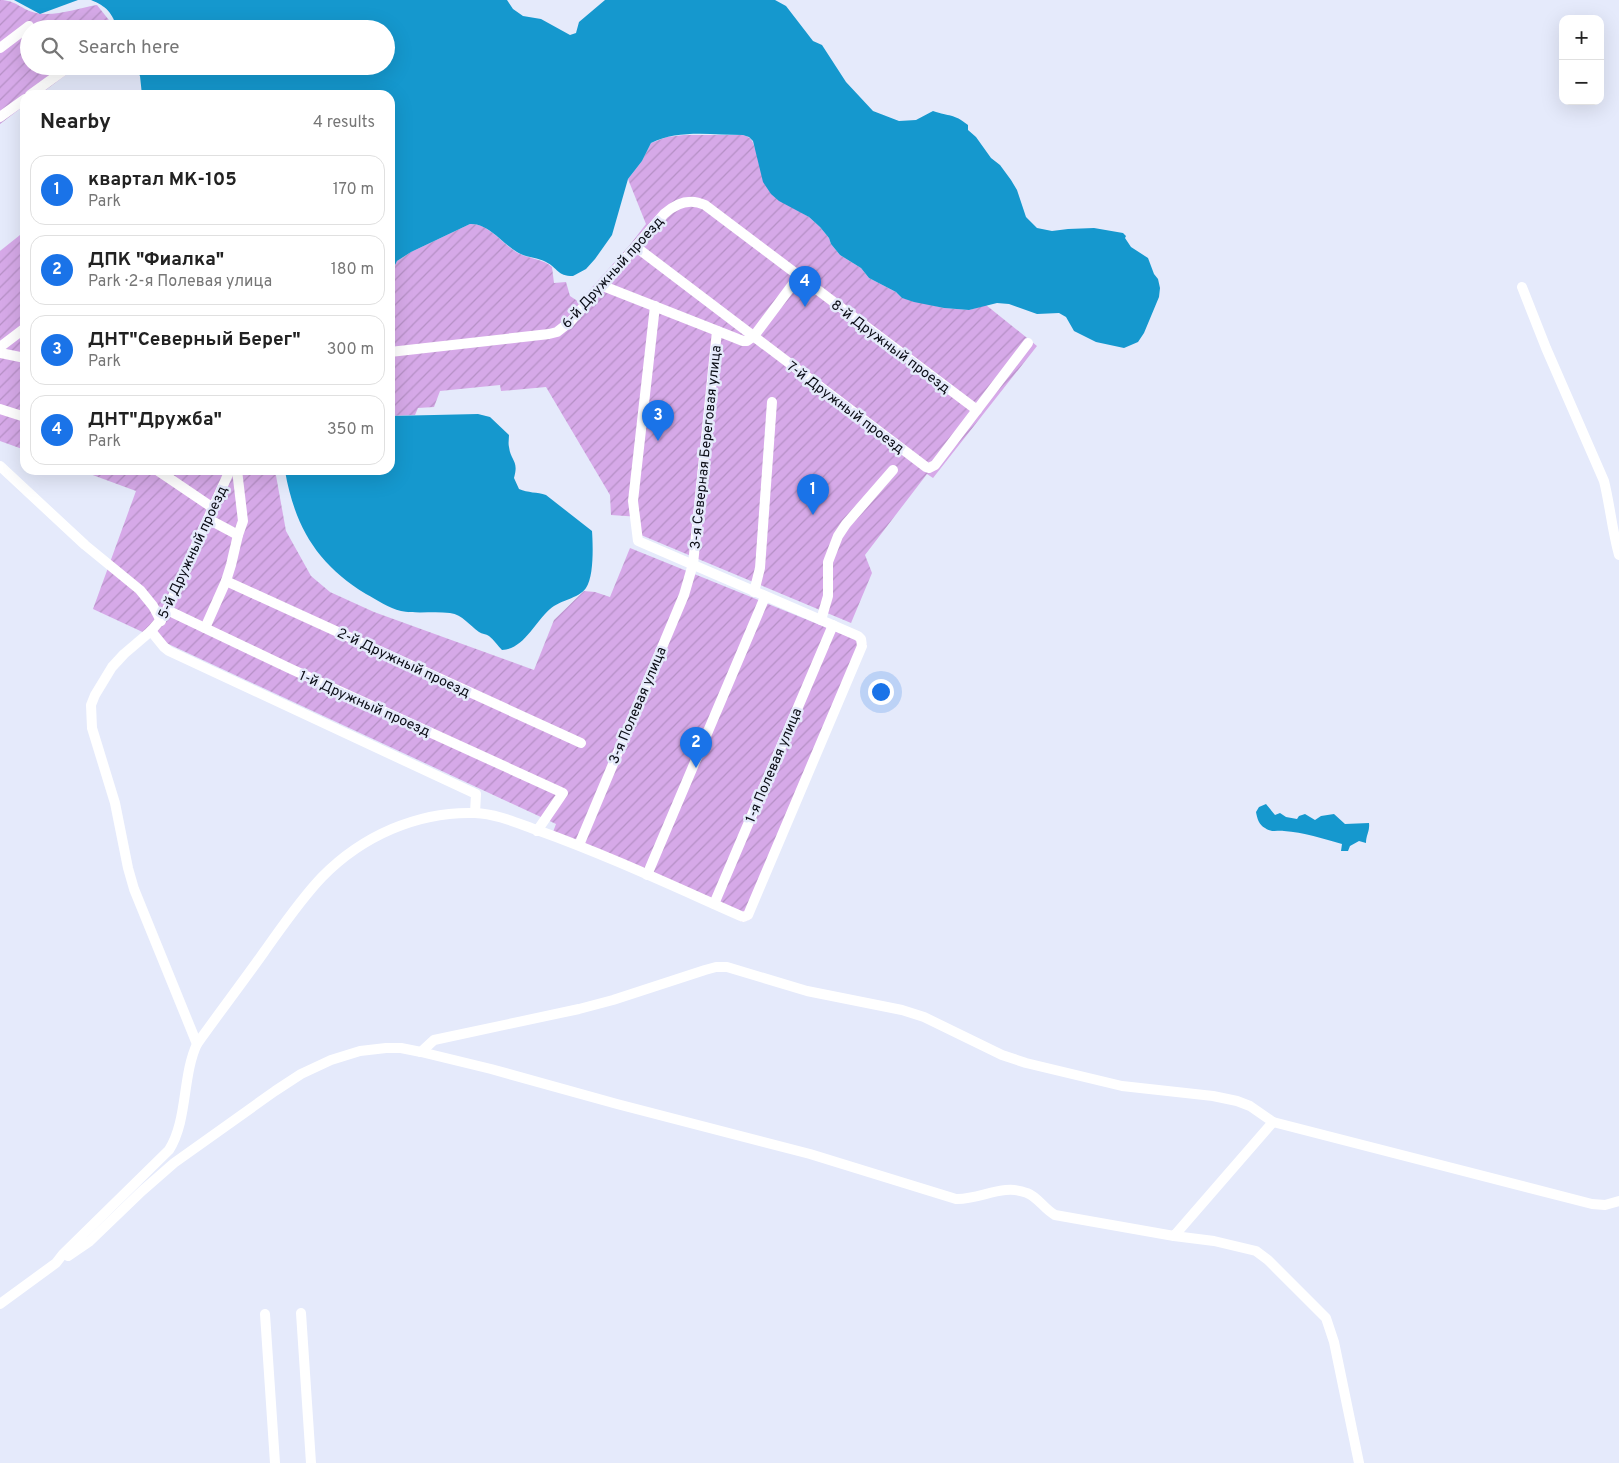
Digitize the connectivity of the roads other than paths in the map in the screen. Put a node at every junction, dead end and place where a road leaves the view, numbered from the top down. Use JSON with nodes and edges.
{"nodes":[{"id":1,"x":20,"y":32,"type":"edge"},
{"id":2,"x":0,"y":48,"type":"edge"},
{"id":3,"x":58,"y":75,"type":"edge"},
{"id":4,"x":37,"y":90,"type":"edge"},
{"id":5,"x":20,"y":102,"type":"edge"},
{"id":6,"x":0,"y":117,"type":"edge"},
{"id":7,"x":682,"y":203,"type":"joint"},
{"id":8,"x":636,"y":246,"type":"junction"},
{"id":9,"x":799,"y":276,"type":"junction"},
{"id":10,"x":603,"y":286,"type":"junction"},
{"id":11,"x":1522,"y":286,"type":"dead end"},
{"id":12,"x":655,"y":306,"type":"junction"},
{"id":13,"x":717,"y":331,"type":"junction"},
{"id":14,"x":20,"y":332,"type":"edge"},
{"id":15,"x":754,"y":336,"type":"junction"},
{"id":16,"x":1028,"y":342,"type":"dead end"},
{"id":17,"x":0,"y":347,"type":"edge"},
{"id":18,"x":395,"y":351,"type":"edge"},
{"id":19,"x":0,"y":353,"type":"edge"},
{"id":20,"x":20,"y":357,"type":"edge"},
{"id":21,"x":772,"y":402,"type":"dead end"},
{"id":22,"x":0,"y":409,"type":"edge"},
{"id":23,"x":977,"y":410,"type":"junction"},
{"id":24,"x":20,"y":416,"type":"edge"},
{"id":25,"x":0,"y":466,"type":"edge"},
{"id":26,"x":893,"y":470,"type":"dead end"},
{"id":27,"x":164,"y":475,"type":"edge"},
{"id":28,"x":228,"y":475,"type":"edge"},
{"id":29,"x":238,"y":475,"type":"edge"},
{"id":30,"x":213,"y":508,"type":"junction"},
{"id":31,"x":208,"y":519,"type":"junction"},
{"id":32,"x":238,"y":535,"type":"junction"},
{"id":33,"x":1619,"y":555,"type":"edge"},
{"id":34,"x":693,"y":564,"type":"junction"},
{"id":35,"x":226,"y":581,"type":"junction"},
{"id":36,"x":754,"y":592,"type":"junction"},
{"id":37,"x":765,"y":597,"type":"junction"},
{"id":38,"x":168,"y":610,"type":"junction"},
{"id":39,"x":821,"y":620,"type":"junction"},
{"id":40,"x":161,"y":621,"type":"junction"},
{"id":41,"x":833,"y":626,"type":"junction"},
{"id":42,"x":205,"y":628,"type":"junction"},
{"id":43,"x":151,"y":631,"type":"junction"},
{"id":44,"x":581,"y":743,"type":"dead end"},
{"id":45,"x":475,"y":813,"type":"junction"},
{"id":46,"x":537,"y":831,"type":"junction"},
{"id":47,"x":579,"y":844,"type":"junction"},
{"id":48,"x":647,"y":875,"type":"junction"},
{"id":49,"x":714,"y":904,"type":"junction"},
{"id":50,"x":196,"y":1044,"type":"junction"},
{"id":51,"x":421,"y":1052,"type":"junction"},
{"id":52,"x":1273,"y":1122,"type":"junction"},
{"id":53,"x":1619,"y":1201,"type":"edge"},
{"id":54,"x":1174,"y":1236,"type":"junction"},
{"id":55,"x":56,"y":1264,"type":"junction"},
{"id":56,"x":0,"y":1304,"type":"edge"},
{"id":57,"x":301,"y":1313,"type":"dead end"},
{"id":58,"x":265,"y":1314,"type":"dead end"},
{"id":59,"x":275,"y":1463,"type":"edge"},
{"id":60,"x":311,"y":1463,"type":"edge"},
{"id":61,"x":1359,"y":1463,"type":"edge"}],
"edges":[{"from":1,"to":2,"type":"street"},
{"from":3,"to":4,"type":"street"},
{"from":5,"to":6,"type":"street"},
{"from":7,"to":8,"type":"street","name":"6-й Дружный проезд"},
{"from":7,"to":9,"type":"street","name":"8-й Дружный проезд"},
{"from":8,"to":10,"type":"street","name":"6-й Дружный проезд"},
{"from":8,"to":15,"type":"street","name":"7-й Дружный проезд"},
{"from":9,"to":15,"type":"street"},
{"from":9,"to":23,"type":"street","name":"8-й Дружный проезд"},
{"from":10,"to":12,"type":"street"},
{"from":10,"to":18,"type":"street","name":"6-й Дружный проезд"},
{"from":11,"to":33,"type":"street"},
{"from":12,"to":13,"type":"street"},
{"from":12,"to":34,"type":"street"},
{"from":13,"to":15,"type":"street"},
{"from":13,"to":34,"type":"street","name":"3-я Северная Береговая улица"},
{"from":14,"to":17,"type":"street"},
{"from":15,"to":23,"type":"street","name":"7-й Дружный проезд"},
{"from":16,"to":23,"type":"street","name":"7-й Дружный проезд"},
{"from":19,"to":20,"type":"street"},
{"from":21,"to":36,"type":"street"},
{"from":22,"to":24,"type":"street"},
{"from":25,"to":40,"type":"street"},
{"from":26,"to":39,"type":"street"},
{"from":27,"to":30,"type":"street"},
{"from":28,"to":30,"type":"street","name":"5-й Дружный проезд"},
{"from":29,"to":32,"type":"street"},
{"from":30,"to":31,"type":"street","name":"5-й Дружный проезд"},
{"from":31,"to":32,"type":"street"},
{"from":31,"to":38,"type":"street","name":"5-й Дружный проезд"},
{"from":32,"to":35,"type":"street"},
{"from":34,"to":36,"type":"street"},
{"from":34,"to":47,"type":"street","name":"3-я Полевая улица"},
{"from":35,"to":42,"type":"street"},
{"from":35,"to":44,"type":"street","name":"2-й Дружный проезд"},
{"from":36,"to":37,"type":"street"},
{"from":37,"to":39,"type":"street"},
{"from":37,"to":48,"type":"street"},
{"from":38,"to":40,"type":"street","name":"5-й Дружный проезд"},
{"from":38,"to":42,"type":"street","name":"1-й Дружный проезд"},
{"from":39,"to":41,"type":"street"},
{"from":40,"to":43,"type":"street","name":"5-й Дружный проезд"},
{"from":41,"to":49,"type":"street","name":"1-я Полевая улица"},
{"from":41,"to":49,"type":"street"},
{"from":42,"to":46,"type":"street","name":"1-й Дружный проезд"},
{"from":43,"to":45,"type":"street"},
{"from":43,"to":50,"type":"street","name":"5-й Дружный проезд"},
{"from":45,"to":46,"type":"street"},
{"from":45,"to":50,"type":"street"},
{"from":46,"to":47,"type":"street"},
{"from":47,"to":48,"type":"street"},
{"from":48,"to":49,"type":"street"},
{"from":50,"to":55,"type":"street"},
{"from":51,"to":52,"type":"street"},
{"from":51,"to":54,"type":"street"},
{"from":51,"to":55,"type":"street"},
{"from":52,"to":53,"type":"street"},
{"from":52,"to":54,"type":"street"},
{"from":54,"to":61,"type":"street"},
{"from":55,"to":56,"type":"street"},
{"from":57,"to":60,"type":"street"},
{"from":58,"to":59,"type":"street"}]}
